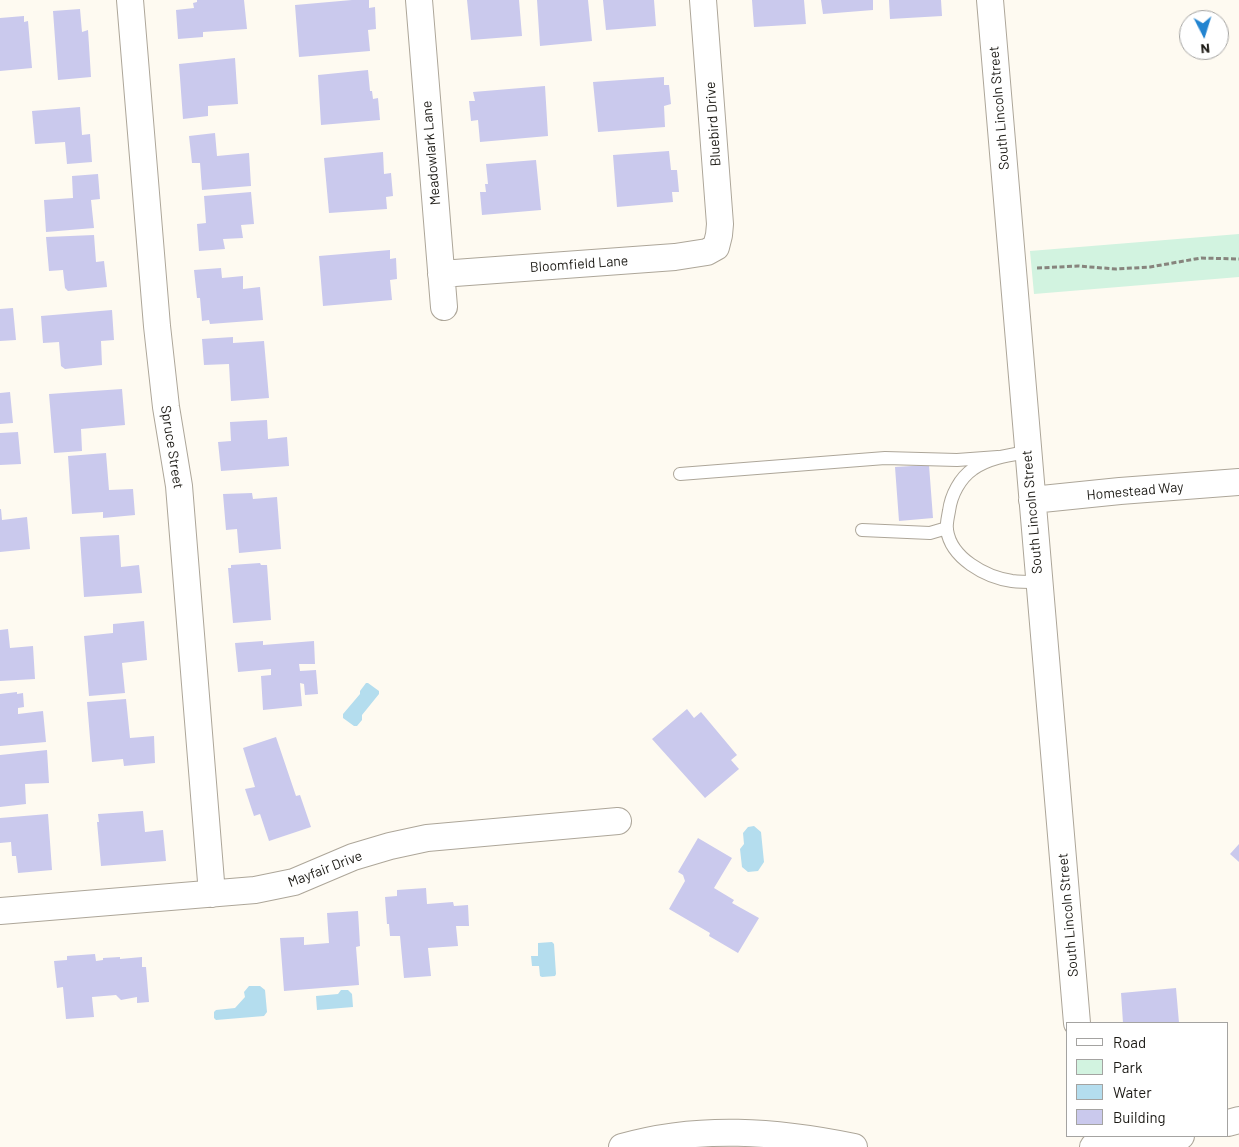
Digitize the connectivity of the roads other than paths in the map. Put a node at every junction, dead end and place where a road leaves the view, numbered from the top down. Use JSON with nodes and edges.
{"nodes":[{"id":1,"x":130,"y":0,"type":"edge"},
{"id":2,"x":419,"y":0,"type":"edge"},
{"id":3,"x":703,"y":0,"type":"edge"},
{"id":4,"x":990,"y":0,"type":"edge"},
{"id":5,"x":716,"y":247,"type":"joint"},
{"id":6,"x":441,"y":274,"type":"junction"},
{"id":7,"x":444,"y":307,"type":"dead end"},
{"id":8,"x":1027,"y":452,"type":"junction"},
{"id":9,"x":998,"y":457,"type":"junction"},
{"id":10,"x":680,"y":474,"type":"dead end"},
{"id":11,"x":1239,"y":482,"type":"edge"},
{"id":12,"x":1032,"y":500,"type":"junction"},
{"id":13,"x":947,"y":528,"type":"junction"},
{"id":14,"x":862,"y":530,"type":"dead end"},
{"id":15,"x":1038,"y":582,"type":"junction"},
{"id":16,"x":618,"y":821,"type":"dead end"},
{"id":17,"x":212,"y":894,"type":"junction"},
{"id":18,"x":0,"y":910,"type":"edge"},
{"id":19,"x":1077,"y":1022,"type":"edge"},
{"id":20,"x":1177,"y":1137,"type":"edge"},
{"id":21,"x":622,"y":1147,"type":"edge"},
{"id":22,"x":854,"y":1147,"type":"edge"},
{"id":23,"x":1094,"y":1147,"type":"edge"}],
"edges":[{"from":1,"to":17,"type":"street","name":"Spruce Street"},
{"from":2,"to":6,"type":"street","name":"Meadowlark Lane"},
{"from":3,"to":5,"type":"street","name":"Bluebird Drive"},
{"from":4,"to":8,"type":"street","name":"South Lincoln Street"},
{"from":5,"to":6,"type":"street","name":"Bloomfield Lane"},
{"from":6,"to":7,"type":"street","name":"Meadowlark Lane"},
{"from":8,"to":9,"type":"lane"},
{"from":8,"to":12,"type":"street","name":"South Lincoln Street"},
{"from":9,"to":10,"type":"lane"},
{"from":9,"to":13,"type":"lane"},
{"from":11,"to":12,"type":"street","name":"Homestead Way"},
{"from":12,"to":15,"type":"street","name":"South Lincoln Street"},
{"from":13,"to":14,"type":"lane"},
{"from":13,"to":15,"type":"lane"},
{"from":15,"to":19,"type":"street","name":"South Lincoln Street"},
{"from":16,"to":17,"type":"street","name":"Mayfair Drive"},
{"from":17,"to":18,"type":"street","name":"Mayfair Drive"},
{"from":20,"to":23,"type":"street"},
{"from":21,"to":22,"type":"street"}]}
